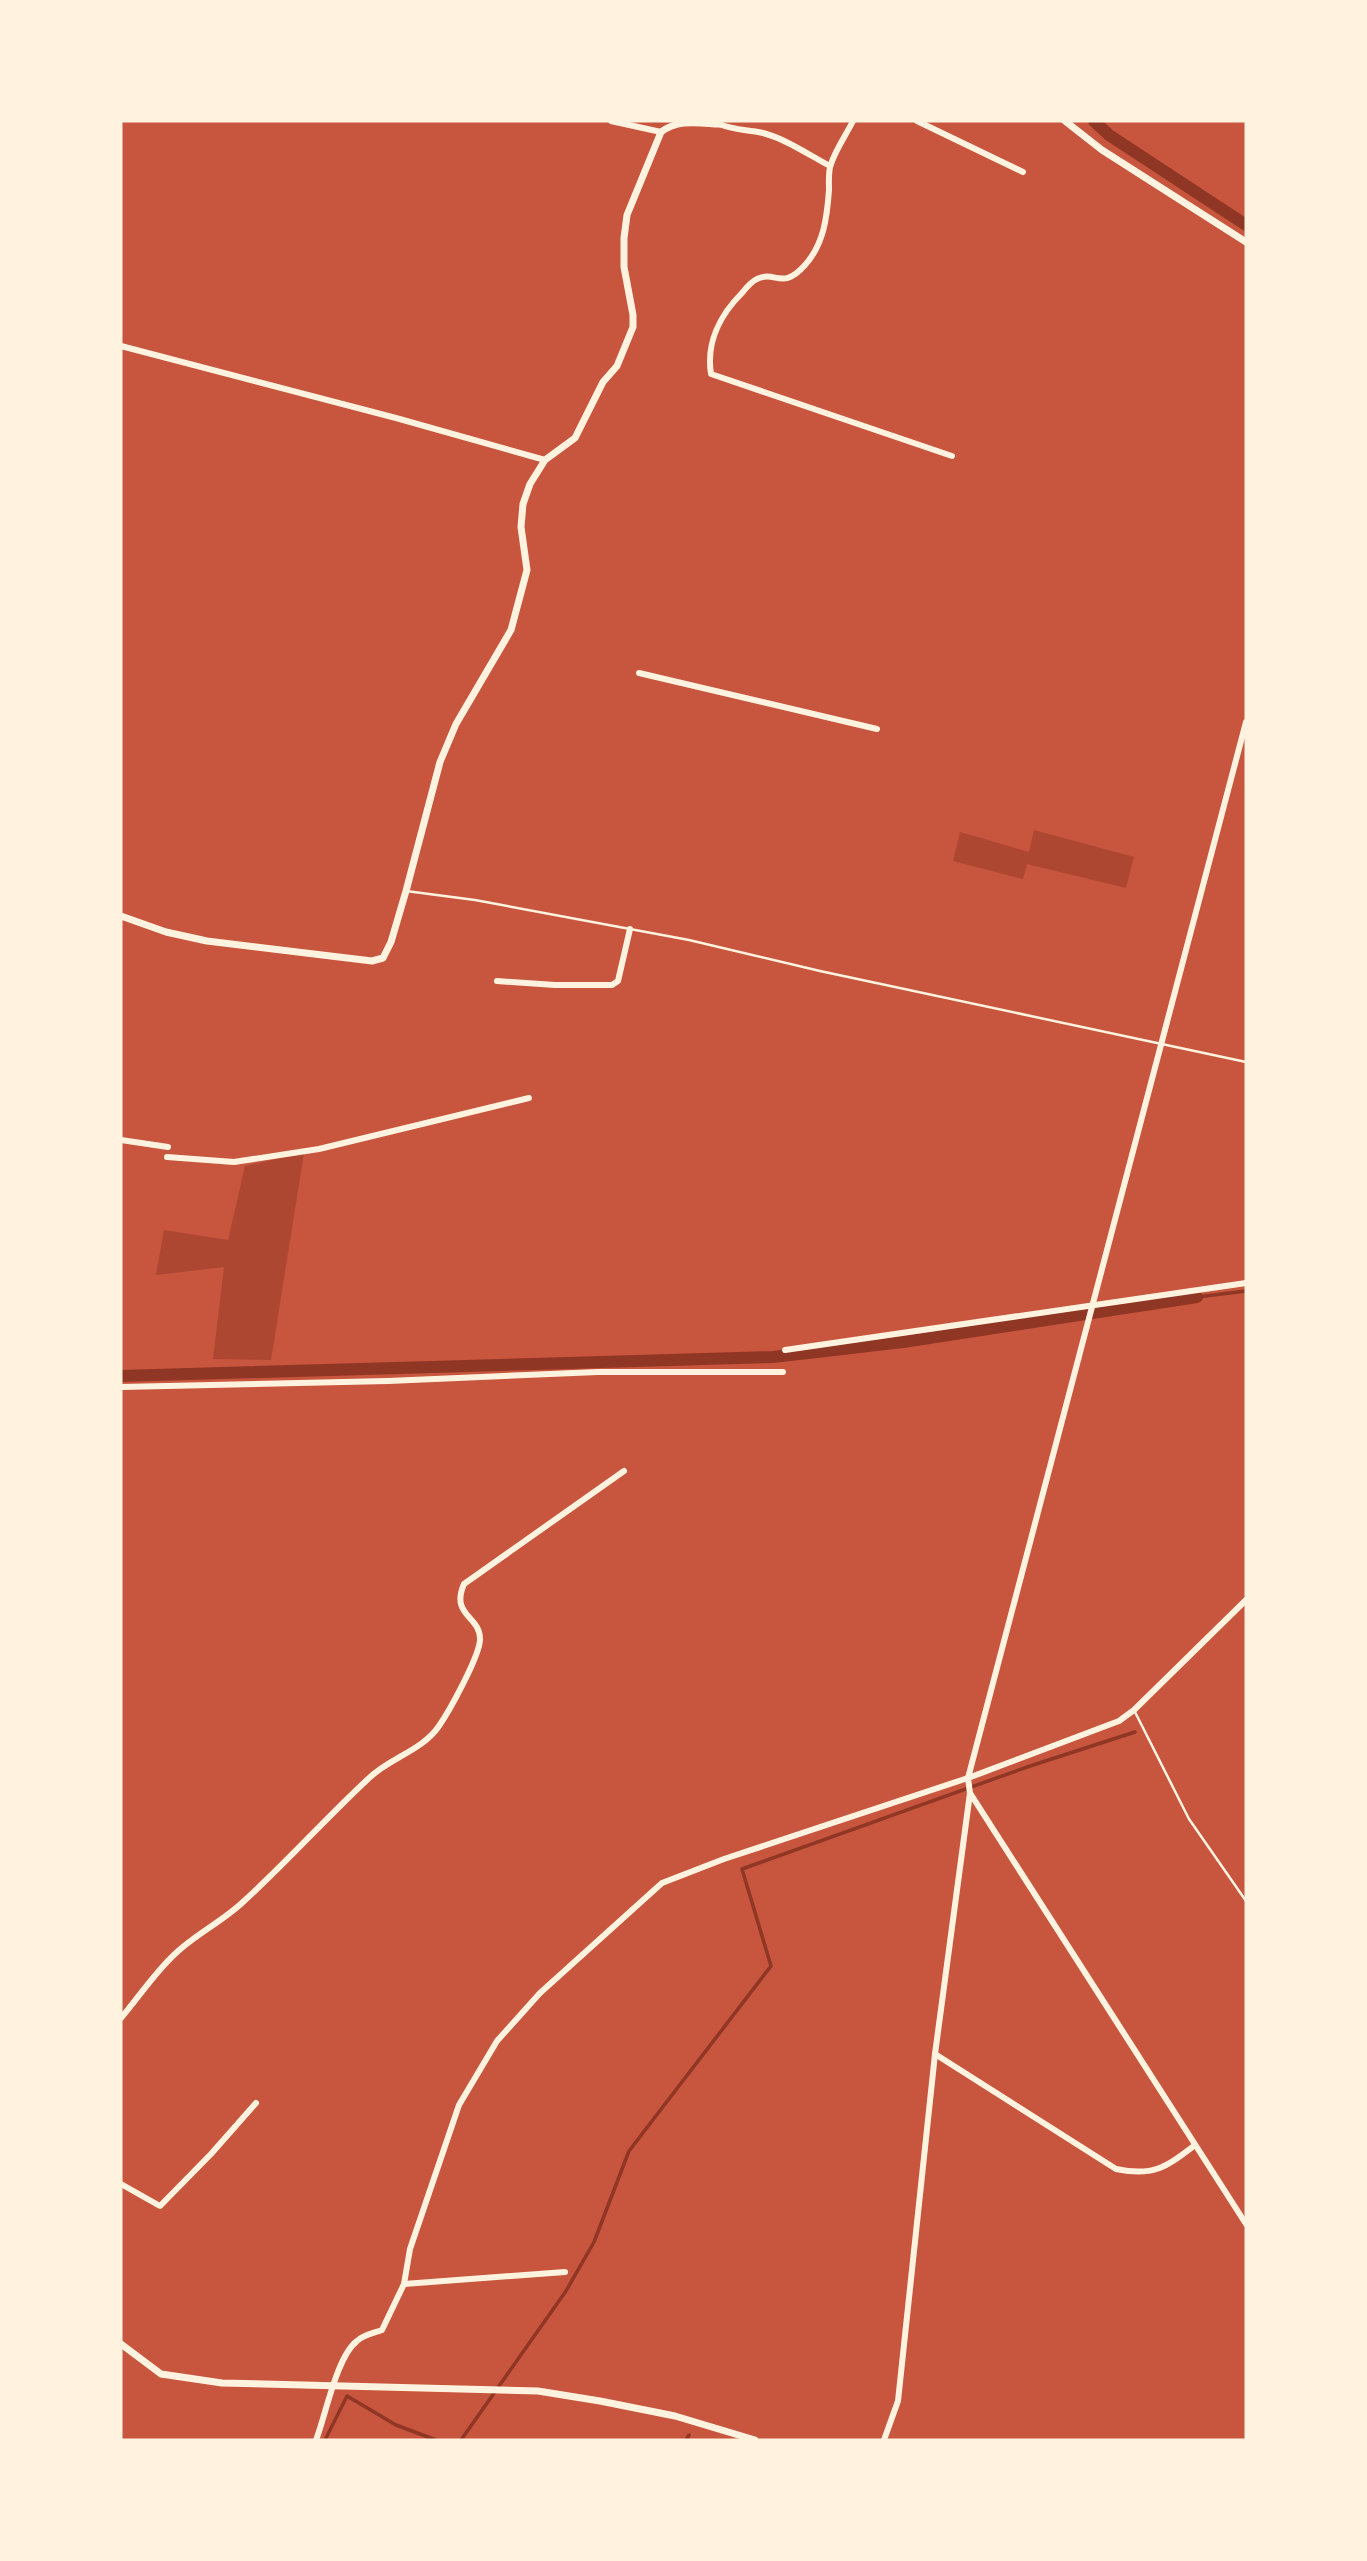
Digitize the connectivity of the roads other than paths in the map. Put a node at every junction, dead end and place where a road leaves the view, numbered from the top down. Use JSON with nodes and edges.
{"nodes":[{"id":1,"x":611,"y":121,"type":"edge"},
{"id":2,"x":853,"y":121,"type":"edge"},
{"id":3,"x":917,"y":121,"type":"edge"},
{"id":4,"x":1065,"y":121,"type":"edge"},
{"id":5,"x":719,"y":122,"type":"edge"},
{"id":6,"x":660,"y":132,"type":"junction"},
{"id":7,"x":830,"y":166,"type":"junction"},
{"id":8,"x":1023,"y":172,"type":"dead end"},
{"id":9,"x":1246,"y":242,"type":"edge"},
{"id":10,"x":121,"y":346,"type":"edge"},
{"id":11,"x":952,"y":456,"type":"dead end"},
{"id":12,"x":545,"y":460,"type":"junction"},
{"id":13,"x":639,"y":673,"type":"dead end"},
{"id":14,"x":1246,"y":722,"type":"edge"},
{"id":15,"x":877,"y":729,"type":"dead end"},
{"id":16,"x":406,"y":891,"type":"junction"},
{"id":17,"x":121,"y":916,"type":"edge"},
{"id":18,"x":630,"y":929,"type":"junction"},
{"id":19,"x":497,"y":981,"type":"dead end"},
{"id":20,"x":1162,"y":1045,"type":"junction"},
{"id":21,"x":1246,"y":1062,"type":"edge"},
{"id":22,"x":529,"y":1098,"type":"dead end"},
{"id":23,"x":121,"y":1140,"type":"edge"},
{"id":24,"x":168,"y":1147,"type":"dead end"},
{"id":25,"x":167,"y":1157,"type":"dead end"},
{"id":26,"x":1246,"y":1283,"type":"edge"},
{"id":27,"x":1094,"y":1304,"type":"junction"},
{"id":28,"x":785,"y":1350,"type":"dead end"},
{"id":29,"x":783,"y":1373,"type":"dead end"},
{"id":30,"x":121,"y":1387,"type":"edge"},
{"id":31,"x":624,"y":1471,"type":"dead end"},
{"id":32,"x":1246,"y":1600,"type":"edge"},
{"id":33,"x":1134,"y":1710,"type":"junction"},
{"id":34,"x":968,"y":1779,"type":"junction"},
{"id":35,"x":970,"y":1793,"type":"junction"},
{"id":36,"x":1246,"y":1901,"type":"edge"},
{"id":37,"x":121,"y":2018,"type":"edge"},
{"id":38,"x":935,"y":2054,"type":"junction"},
{"id":39,"x":256,"y":2103,"type":"dead end"},
{"id":40,"x":1195,"y":2145,"type":"junction"},
{"id":41,"x":121,"y":2184,"type":"edge"},
{"id":42,"x":1246,"y":2224,"type":"edge"},
{"id":43,"x":565,"y":2272,"type":"dead end"},
{"id":44,"x":404,"y":2284,"type":"junction"},
{"id":45,"x":121,"y":2344,"type":"edge"},
{"id":46,"x":334,"y":2387,"type":"junction"},
{"id":47,"x":316,"y":2440,"type":"edge"},
{"id":48,"x":755,"y":2440,"type":"edge"},
{"id":49,"x":884,"y":2440,"type":"edge"}],
"edges":[{"from":1,"to":6,"type":"street"},
{"from":2,"to":7,"type":"street"},
{"from":3,"to":8,"type":"street"},
{"from":4,"to":9,"type":"street"},
{"from":5,"to":6,"type":"street"},
{"from":5,"to":7,"type":"street"},
{"from":6,"to":12,"type":"street"},
{"from":7,"to":11,"type":"street"},
{"from":10,"to":12,"type":"street"},
{"from":12,"to":16,"type":"street"},
{"from":13,"to":15,"type":"street"},
{"from":14,"to":20,"type":"street"},
{"from":16,"to":17,"type":"street"},
{"from":16,"to":18,"type":"lane"},
{"from":18,"to":19,"type":"street"},
{"from":18,"to":20,"type":"lane"},
{"from":20,"to":21,"type":"lane"},
{"from":20,"to":27,"type":"street"},
{"from":22,"to":25,"type":"street"},
{"from":23,"to":24,"type":"street"},
{"from":26,"to":27,"type":"street"},
{"from":27,"to":28,"type":"street"},
{"from":27,"to":34,"type":"street"},
{"from":29,"to":30,"type":"street"},
{"from":31,"to":37,"type":"street"},
{"from":32,"to":33,"type":"street"},
{"from":33,"to":34,"type":"street"},
{"from":33,"to":36,"type":"lane"},
{"from":34,"to":35,"type":"street"},
{"from":34,"to":44,"type":"street"},
{"from":35,"to":38,"type":"street"},
{"from":35,"to":40,"type":"street"},
{"from":38,"to":40,"type":"street"},
{"from":38,"to":49,"type":"street"},
{"from":39,"to":41,"type":"street"},
{"from":40,"to":42,"type":"street"},
{"from":43,"to":44,"type":"street"},
{"from":44,"to":46,"type":"street"},
{"from":45,"to":46,"type":"street"},
{"from":46,"to":47,"type":"street"},
{"from":46,"to":48,"type":"street"}]}
